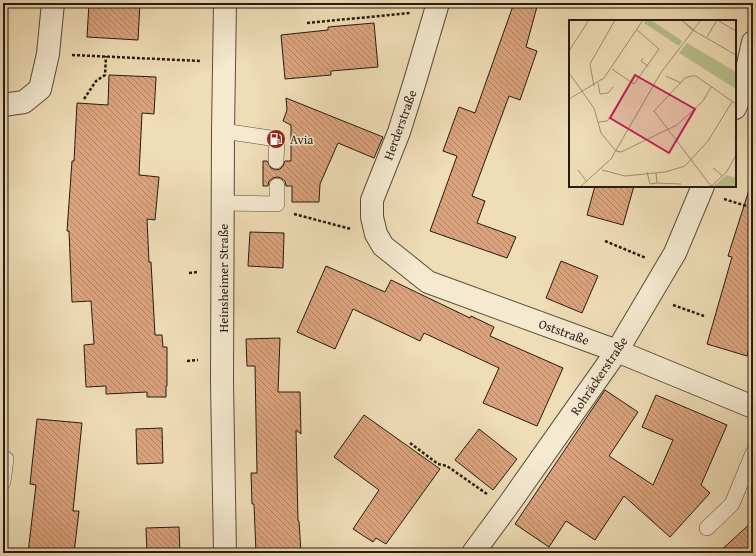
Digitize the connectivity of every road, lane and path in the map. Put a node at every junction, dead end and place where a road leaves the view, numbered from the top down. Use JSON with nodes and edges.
{"nodes":[{"id":1,"x":53,"y":3,"type":"edge"},
{"id":2,"x":224,"y":3,"type":"edge"},
{"id":3,"x":437,"y":7,"type":"edge"},
{"id":4,"x":307,"y":23,"type":"dead end"},
{"id":5,"x":753,"y":42,"type":"edge"},
{"id":6,"x":48,"y":54,"type":"junction"},
{"id":7,"x":106,"y":56,"type":"junction"},
{"id":8,"x":201,"y":61,"type":"dead end"},
{"id":9,"x":84,"y":99,"type":"dead end"},
{"id":10,"x":3,"y":105,"type":"edge"},
{"id":11,"x":736,"y":106,"type":"edge"},
{"id":12,"x":223,"y":131,"type":"junction"},
{"id":13,"x":276,"y":161,"type":"dead end"},
{"id":14,"x":277,"y":186,"type":"dead end"},
{"id":15,"x":702,"y":188,"type":"edge"},
{"id":16,"x":222,"y":203,"type":"junction"},
{"id":17,"x":277,"y":204,"type":"junction"},
{"id":18,"x":753,"y":208,"type":"edge"},
{"id":19,"x":379,"y":240,"type":"junction"},
{"id":20,"x":605,"y":241,"type":"dead end"},
{"id":21,"x":666,"y":268,"type":"junction"},
{"id":22,"x":650,"y":296,"type":"junction"},
{"id":23,"x":704,"y":316,"type":"dead end"},
{"id":24,"x":617,"y":351,"type":"junction"},
{"id":25,"x":753,"y":407,"type":"edge"},
{"id":26,"x":410,"y":443,"type":"dead end"},
{"id":27,"x":753,"y":453,"type":"edge"},
{"id":28,"x":6,"y":459,"type":"dead end"},
{"id":29,"x":3,"y":482,"type":"edge"},
{"id":30,"x":510,"y":504,"type":"junction"},
{"id":31,"x":707,"y":528,"type":"dead end"},
{"id":32,"x":225,"y":553,"type":"edge"},
{"id":33,"x":473,"y":553,"type":"edge"}],
"edges":[{"from":1,"to":6,"type":"street"},
{"from":2,"to":12,"type":"street","name":"Heinsheimer Straße"},
{"from":3,"to":4,"type":"path"},
{"from":3,"to":19,"type":"street","name":"Herderstraße"},
{"from":5,"to":11,"type":"street"},
{"from":6,"to":7,"type":"path"},
{"from":6,"to":10,"type":"street"},
{"from":7,"to":8,"type":"path"},
{"from":7,"to":9,"type":"path"},
{"from":12,"to":13,"type":"lane"},
{"from":12,"to":16,"type":"street","name":"Heinsheimer Straße"},
{"from":14,"to":17,"type":"lane"},
{"from":15,"to":18,"type":"path"},
{"from":15,"to":21,"type":"street","name":"Rohräckerstraße"},
{"from":16,"to":17,"type":"lane"},
{"from":16,"to":32,"type":"street","name":"Heinsheimer Straße"},
{"from":17,"to":19,"type":"path"},
{"from":19,"to":24,"type":"street","name":"Oststraße"},
{"from":20,"to":21,"type":"path"},
{"from":21,"to":22,"type":"street","name":"Rohräckerstraße"},
{"from":22,"to":23,"type":"path"},
{"from":22,"to":24,"type":"street","name":"Rohräckerstraße"},
{"from":24,"to":25,"type":"street","name":"Oststraße"},
{"from":24,"to":30,"type":"street","name":"Rohräckerstraße"},
{"from":26,"to":30,"type":"path"},
{"from":27,"to":31,"type":"lane"},
{"from":28,"to":29,"type":"lane"},
{"from":30,"to":33,"type":"street","name":"Rohräckerstraße"}]}
